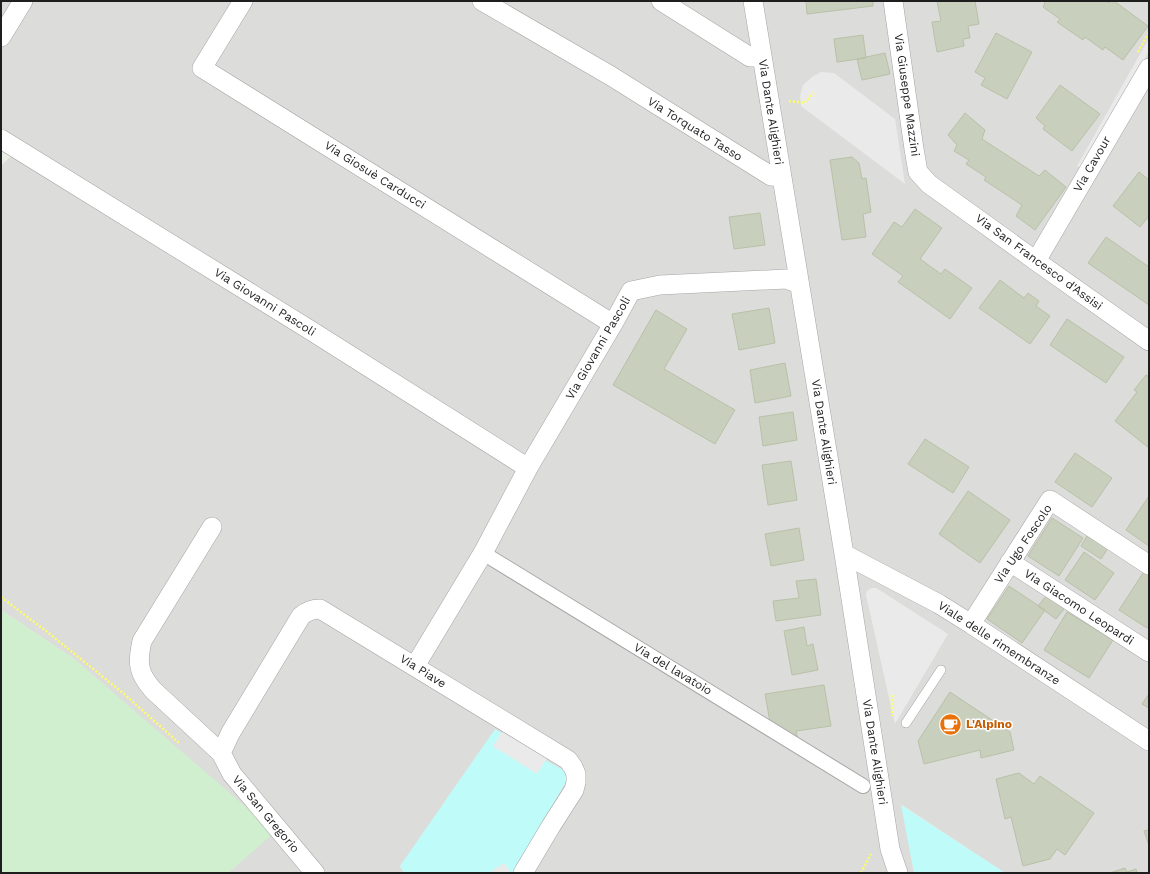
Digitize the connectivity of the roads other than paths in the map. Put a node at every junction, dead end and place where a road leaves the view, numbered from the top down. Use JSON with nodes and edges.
{"nodes":[{"id":1,"x":23,"y":1,"type":"edge"},
{"id":2,"x":243,"y":1,"type":"edge"},
{"id":3,"x":482,"y":1,"type":"edge"},
{"id":4,"x":661,"y":1,"type":"edge"},
{"id":5,"x":752,"y":1,"type":"edge"},
{"id":6,"x":893,"y":1,"type":"edge"},
{"id":7,"x":1,"y":37,"type":"edge"},
{"id":8,"x":762,"y":57,"type":"junction"},
{"id":9,"x":1149,"y":68,"type":"edge"},
{"id":10,"x":1,"y":139,"type":"edge"},
{"id":11,"x":782,"y":177,"type":"junction"},
{"id":12,"x":930,"y":184,"type":"joint"},
{"id":13,"x":1036,"y":261,"type":"junction"},
{"id":14,"x":799,"y":284,"type":"junction"},
{"id":15,"x":613,"y":324,"type":"junction"},
{"id":16,"x":1149,"y":341,"type":"edge"},
{"id":17,"x":528,"y":468,"type":"junction"},
{"id":18,"x":212,"y":527,"type":"dead end"},
{"id":19,"x":483,"y":553,"type":"junction"},
{"id":20,"x":844,"y":554,"type":"junction"},
{"id":21,"x":1010,"y":562,"type":"junction"},
{"id":22,"x":1149,"y":565,"type":"edge"},
{"id":23,"x":970,"y":624,"type":"junction"},
{"id":24,"x":1149,"y":652,"type":"edge"},
{"id":25,"x":415,"y":666,"type":"junction"},
{"id":26,"x":941,"y":670,"type":"dead end"},
{"id":27,"x":906,"y":722,"type":"dead end"},
{"id":28,"x":1149,"y":741,"type":"edge"},
{"id":29,"x":221,"y":753,"type":"junction"},
{"id":30,"x":863,"y":786,"type":"dead end"},
{"id":31,"x":896,"y":870,"type":"edge"},
{"id":32,"x":315,"y":873,"type":"edge"},
{"id":33,"x":523,"y":873,"type":"edge"}],
"edges":[{"from":1,"to":7,"type":"street"},
{"from":2,"to":15,"type":"street","name":"Via Giosuè Carducci"},
{"from":3,"to":11,"type":"street","name":"Via Torquato Tasso"},
{"from":4,"to":8,"type":"street"},
{"from":5,"to":8,"type":"street","name":"Via Dante Alighieri"},
{"from":6,"to":12,"type":"street","name":"Via Giuseppe Mazzini"},
{"from":8,"to":11,"type":"street","name":"Via Dante Alighieri"},
{"from":9,"to":13,"type":"street","name":"Via Cavour"},
{"from":10,"to":17,"type":"street","name":"Via Giovanni Pascoli"},
{"from":11,"to":14,"type":"street","name":"Via Dante Alighieri"},
{"from":12,"to":13,"type":"street","name":"Via San Francesco d'Assisi"},
{"from":13,"to":16,"type":"street","name":"Via San Francesco d'Assisi"},
{"from":14,"to":15,"type":"street","name":"Via Giovanni Pascoli"},
{"from":14,"to":20,"type":"street","name":"Via Dante Alighieri"},
{"from":15,"to":17,"type":"street","name":"Via Giovanni Pascoli"},
{"from":17,"to":19,"type":"street","name":"Via Giovanni Pascoli"},
{"from":18,"to":29,"type":"street","name":"Via San Gregorio"},
{"from":19,"to":25,"type":"street","name":"Via Giovanni Pascoli"},
{"from":19,"to":30,"type":"street","name":"Via del lavatoio"},
{"from":20,"to":23,"type":"street","name":"Viale delle rimembranze"},
{"from":20,"to":31,"type":"street","name":"Via Dante Alighieri"},
{"from":21,"to":22,"type":"street","name":"Via Ugo Foscolo"},
{"from":21,"to":23,"type":"street","name":"Via Ugo Foscolo"},
{"from":21,"to":24,"type":"street","name":"Via Giacomo Leopardi"},
{"from":23,"to":28,"type":"street","name":"Viale delle rimembranze"},
{"from":25,"to":29,"type":"street","name":"Via Piave"},
{"from":25,"to":33,"type":"street","name":"Via Piave"},
{"from":26,"to":27,"type":"lane"},
{"from":29,"to":32,"type":"street","name":"Via San Gregorio"}]}
